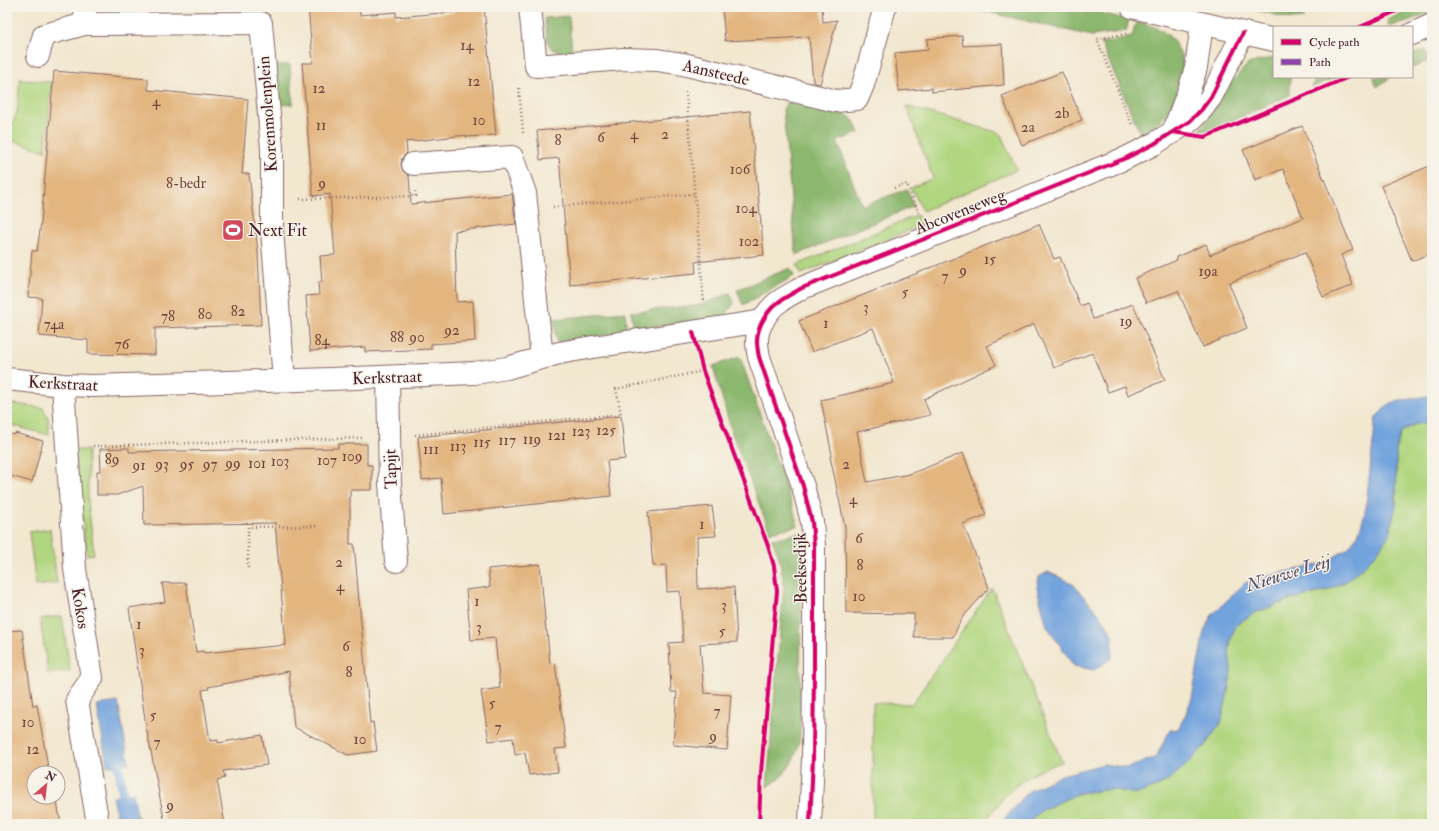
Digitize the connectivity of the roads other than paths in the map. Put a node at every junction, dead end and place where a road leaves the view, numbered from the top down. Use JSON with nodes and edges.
{"nodes":[{"id":1,"x":530,"y":7,"type":"edge"},
{"id":2,"x":885,"y":7,"type":"edge"},
{"id":3,"x":1133,"y":7,"type":"edge"},
{"id":4,"x":85,"y":16,"type":"edge"},
{"id":5,"x":1202,"y":24,"type":"junction"},
{"id":6,"x":1432,"y":25,"type":"edge"},
{"id":7,"x":1243,"y":33,"type":"junction"},
{"id":8,"x":1413,"y":34,"type":"edge"},
{"id":9,"x":1273,"y":40,"type":"edge"},
{"id":10,"x":38,"y":56,"type":"dead end"},
{"id":11,"x":1173,"y":132,"type":"junction"},
{"id":12,"x":413,"y":164,"type":"road end"},
{"id":13,"x":763,"y":321,"type":"junction"},
{"id":14,"x":542,"y":358,"type":"junction"},
{"id":15,"x":388,"y":377,"type":"junction"},
{"id":16,"x":7,"y":379,"type":"edge"},
{"id":17,"x":284,"y":380,"type":"junction"},
{"id":18,"x":63,"y":385,"type":"junction"},
{"id":19,"x":396,"y":561,"type":"dead end"},
{"id":20,"x":98,"y":824,"type":"edge"},
{"id":21,"x":810,"y":824,"type":"edge"}],
"edges":[{"from":1,"to":2,"type":"street","name":"Aansteede"},
{"from":3,"to":5,"type":"street"},
{"from":4,"to":10,"type":"street","name":"Korenmolenplein"},
{"from":4,"to":17,"type":"street","name":"Korenmolenplein"},
{"from":5,"to":7,"type":"street"},
{"from":5,"to":11,"type":"street"},
{"from":6,"to":8,"type":"street"},
{"from":7,"to":9,"type":"street"},
{"from":7,"to":11,"type":"street","name":"Abcovenseweg"},
{"from":11,"to":13,"type":"street","name":"Abcovenseweg"},
{"from":12,"to":14,"type":"street"},
{"from":13,"to":14,"type":"street","name":"Kerkstraat"},
{"from":13,"to":21,"type":"street","name":"Beeksedijk"},
{"from":14,"to":15,"type":"street","name":"Kerkstraat"},
{"from":15,"to":17,"type":"street","name":"Kerkstraat"},
{"from":15,"to":19,"type":"street","name":"Tapijt"},
{"from":16,"to":18,"type":"street","name":"Kerkstraat"},
{"from":17,"to":18,"type":"street","name":"Kerkstraat"},
{"from":18,"to":20,"type":"street","name":"Kokos"}]}
